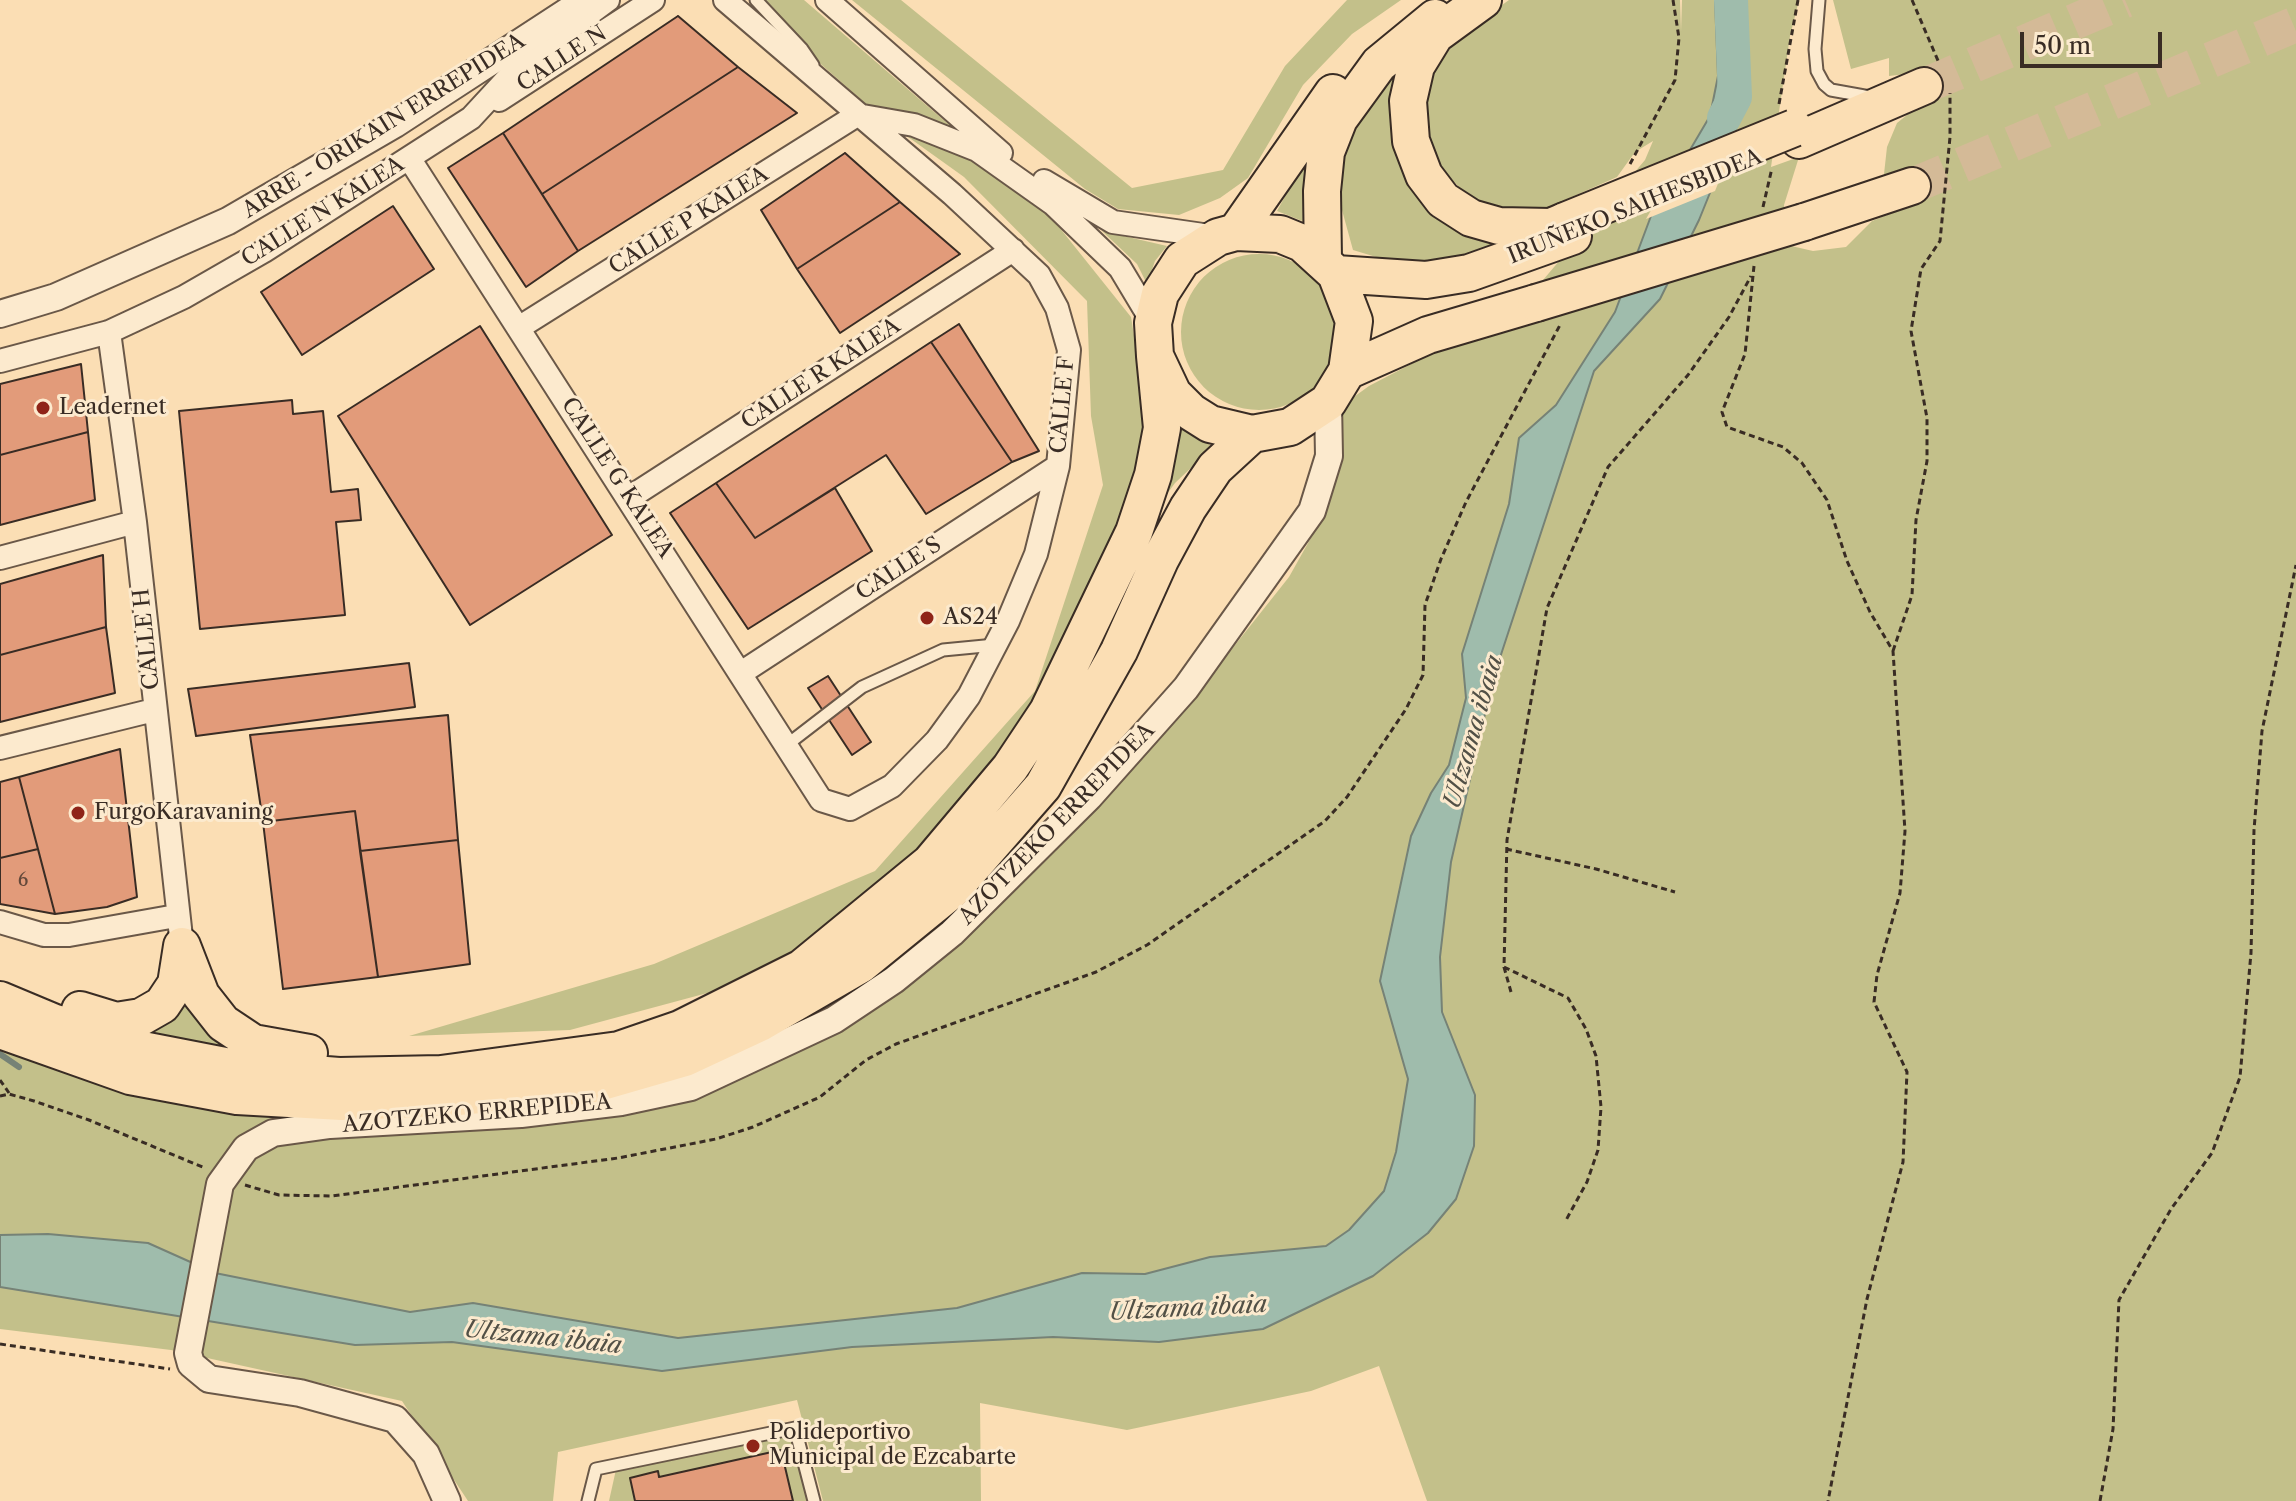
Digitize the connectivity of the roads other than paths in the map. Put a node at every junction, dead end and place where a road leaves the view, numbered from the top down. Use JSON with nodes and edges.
{"nodes":[{"id":1,"x":585,"y":0,"type":"edge"},
{"id":2,"x":608,"y":0,"type":"edge"},
{"id":3,"x":653,"y":0,"type":"edge"},
{"id":4,"x":725,"y":0,"type":"edge"},
{"id":5,"x":756,"y":0,"type":"edge"},
{"id":6,"x":827,"y":0,"type":"edge"},
{"id":7,"x":1438,"y":0,"type":"edge"},
{"id":8,"x":1464,"y":0,"type":"edge"},
{"id":9,"x":1483,"y":0,"type":"edge"},
{"id":10,"x":1819,"y":0,"type":"edge"},
{"id":11,"x":817,"y":81,"type":"junction"},
{"id":12,"x":1938,"y":81,"type":"tunnel mouth"},
{"id":13,"x":1890,"y":100,"type":"junction"},
{"id":14,"x":857,"y":115,"type":"junction"},
{"id":15,"x":471,"y":118,"type":"junction"},
{"id":16,"x":999,"y":151,"type":"junction"},
{"id":17,"x":409,"y":158,"type":"junction"},
{"id":18,"x":1912,"y":186,"type":"tunnel mouth"},
{"id":19,"x":1056,"y":206,"type":"junction"},
{"id":20,"x":1569,"y":228,"type":"junction"},
{"id":21,"x":1227,"y":235,"type":"junction"},
{"id":22,"x":1013,"y":250,"type":"junction"},
{"id":23,"x":1330,"y":266,"type":"junction"},
{"id":24,"x":0,"y":314,"type":"edge"},
{"id":25,"x":520,"y":327,"type":"junction"},
{"id":26,"x":109,"y":332,"type":"junction"},
{"id":27,"x":1154,"y":339,"type":"junction"},
{"id":28,"x":0,"y":361,"type":"edge"},
{"id":29,"x":1347,"y":371,"type":"junction"},
{"id":30,"x":1328,"y":402,"type":"junction"},
{"id":31,"x":1290,"y":427,"type":"junction"},
{"id":32,"x":1252,"y":434,"type":"junction"},
{"id":33,"x":1058,"y":466,"type":"junction"},
{"id":34,"x":1324,"y":479,"type":"junction"},
{"id":35,"x":629,"y":498,"type":"junction"},
{"id":36,"x":135,"y":522,"type":"junction"},
{"id":37,"x":0,"y":558,"type":"edge"},
{"id":38,"x":996,"y":645,"type":"junction"},
{"id":39,"x":741,"y":673,"type":"junction"},
{"id":40,"x":154,"y":710,"type":"junction"},
{"id":41,"x":788,"y":744,"type":"junction"},
{"id":42,"x":0,"y":748,"type":"edge"},
{"id":43,"x":821,"y":800,"type":"joint"},
{"id":44,"x":0,"y":922,"type":"edge"},
{"id":45,"x":179,"y":931,"type":"junction"},
{"id":46,"x":0,"y":979,"type":"edge"},
{"id":47,"x":0,"y":1000,"type":"edge"},
{"id":48,"x":0,"y":1030,"type":"edge"},
{"id":49,"x":590,"y":1054,"type":"junction"},
{"id":50,"x":447,"y":1501,"type":"edge"},
{"id":51,"x":588,"y":1501,"type":"edge"},
{"id":52,"x":814,"y":1501,"type":"edge"}],
"edges":[{"from":1,"to":24,"type":"street","name":"ARRE - ORIKAIN ERREPIDEA"},
{"from":2,"to":15,"type":"street","name":"CALLE N KALEA"},
{"from":3,"to":15,"type":"street","name":"CALLE N"},
{"from":4,"to":11,"type":"street","name":"CALLE F"},
{"from":5,"to":11,"type":"lane"},
{"from":6,"to":16,"type":"street"},
{"from":7,"to":21,"type":"highway"},
{"from":8,"to":23,"type":"highway"},
{"from":9,"to":20,"type":"highway"},
{"from":10,"to":13,"type":"lane"},
{"from":11,"to":14,"type":"street","name":"CALLE F"},
{"from":12,"to":13,"type":"highway","name":"IRUÑEKO SAIHESBIDEA"},
{"from":13,"to":20,"type":"highway","name":"IRUÑEKO SAIHESBIDEA"},
{"from":14,"to":19,"type":"street"},
{"from":14,"to":22,"type":"street","name":"CALLE F"},
{"from":14,"to":25,"type":"street","name":"CALLE P KALEA"},
{"from":15,"to":17,"type":"street","name":"CALLE N KALEA"},
{"from":16,"to":19,"type":"street"},
{"from":16,"to":21,"type":"street"},
{"from":17,"to":25,"type":"street","name":"CALLE G KALEA"},
{"from":17,"to":26,"type":"street","name":"CALLE N KALEA"},
{"from":18,"to":29,"type":"highway","bridge":true},
{"from":19,"to":27,"type":"street"},
{"from":20,"to":23,"type":"highway","name":"IRUÑEKO SAIHESBIDEA"},
{"from":21,"to":23,"type":"highway"},
{"from":21,"to":27,"type":"highway"},
{"from":22,"to":33,"type":"street","name":"CALLE F"},
{"from":22,"to":35,"type":"street","name":"CALLE R KALEA"},
{"from":23,"to":29,"type":"highway"},
{"from":25,"to":35,"type":"street","name":"CALLE G KALEA"},
{"from":26,"to":28,"type":"street","name":"CALLE N KALEA"},
{"from":26,"to":36,"type":"street","name":"CALLE H"},
{"from":27,"to":32,"type":"highway"},
{"from":27,"to":49,"type":"highway"},
{"from":29,"to":30,"type":"highway"},
{"from":30,"to":31,"type":"highway"},
{"from":30,"to":34,"type":"street","name":"AZOTZEKO ERREPIDEA"},
{"from":31,"to":32,"type":"highway"},
{"from":31,"to":34,"type":"street"},
{"from":32,"to":48,"type":"highway"},
{"from":33,"to":38,"type":"street","name":"CALLE F"},
{"from":33,"to":39,"type":"street","name":"CALLE S"},
{"from":34,"to":50,"type":"street","name":"AZOTZEKO ERREPIDEA"},
{"from":35,"to":39,"type":"street","name":"CALLE G KALEA"},
{"from":36,"to":37,"type":"street"},
{"from":36,"to":40,"type":"street","name":"CALLE H"},
{"from":38,"to":41,"type":"lane"},
{"from":38,"to":43,"type":"street","name":"CALLE F"},
{"from":39,"to":41,"type":"street","name":"CALLE G KALEA"},
{"from":40,"to":42,"type":"street"},
{"from":40,"to":45,"type":"street","name":"CALLE H"},
{"from":41,"to":43,"type":"street","name":"CALLE G KALEA"},
{"from":44,"to":45,"type":"street"},
{"from":45,"to":46,"type":"highway"},
{"from":45,"to":49,"type":"highway"},
{"from":47,"to":49,"type":"highway"},
{"from":51,"to":52,"type":"lane"}]}
